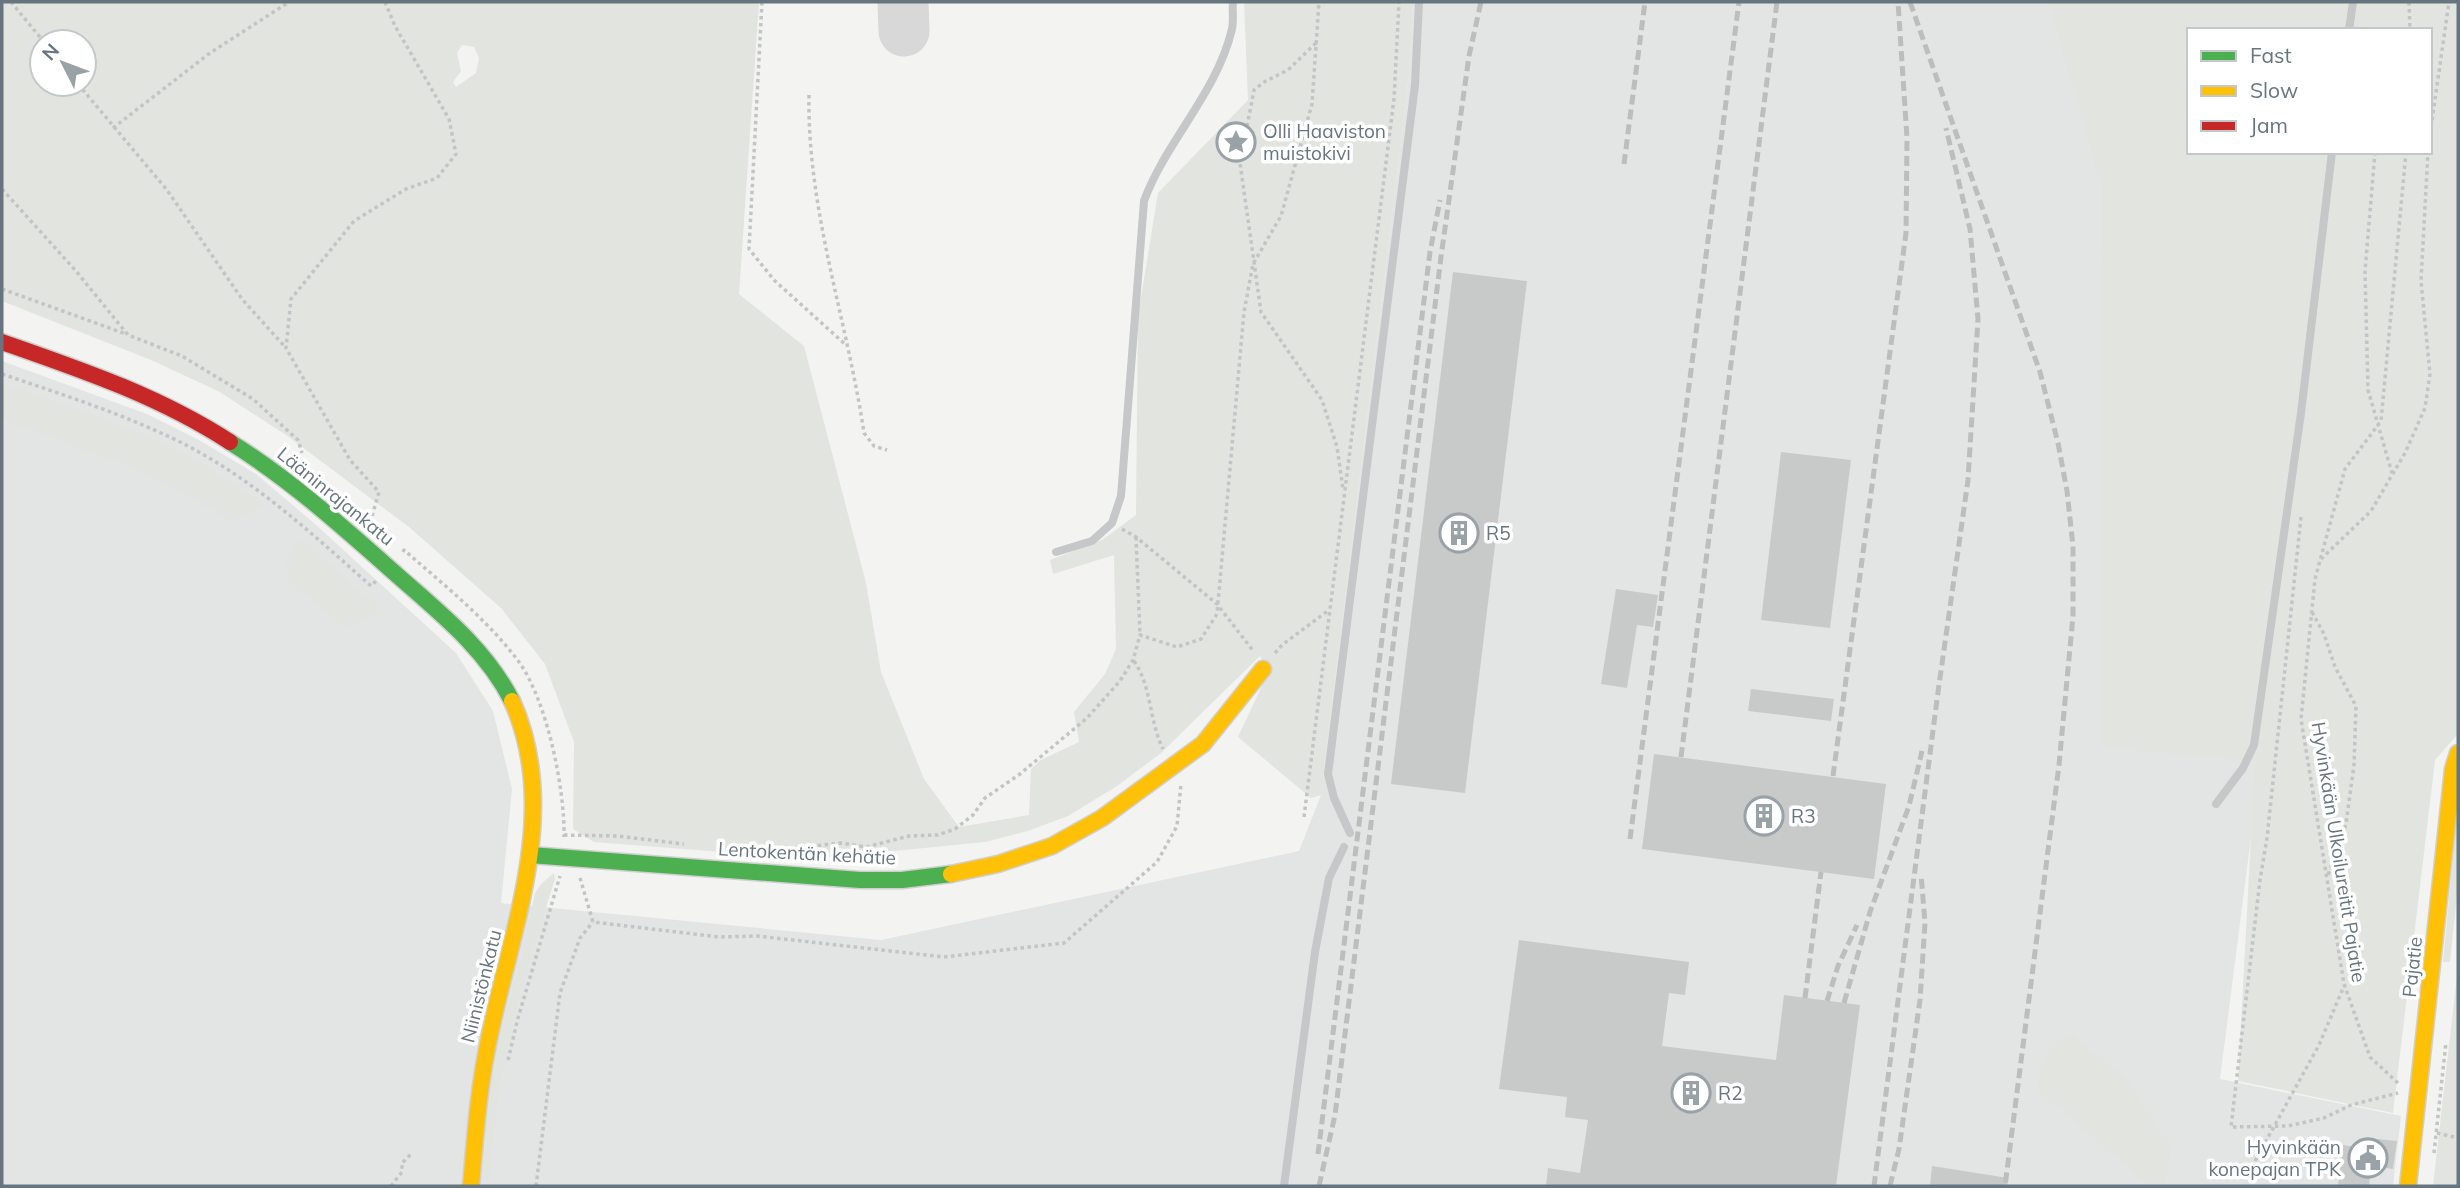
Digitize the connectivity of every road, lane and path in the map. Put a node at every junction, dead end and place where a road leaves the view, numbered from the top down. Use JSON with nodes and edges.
{"nodes":[{"id":1,"x":11,"y":2,"type":"edge"},
{"id":2,"x":289,"y":2,"type":"edge"},
{"id":3,"x":385,"y":2,"type":"edge"},
{"id":4,"x":762,"y":2,"type":"edge"},
{"id":5,"x":1233,"y":2,"type":"edge"},
{"id":6,"x":1319,"y":2,"type":"edge"},
{"id":7,"x":1399,"y":2,"type":"edge"},
{"id":8,"x":1419,"y":2,"type":"edge"},
{"id":9,"x":2353,"y":2,"type":"edge"},
{"id":10,"x":2409,"y":2,"type":"edge"},
{"id":11,"x":2449,"y":2,"type":"edge"},
{"id":12,"x":32,"y":28,"type":"edge"},
{"id":13,"x":2349,"y":28,"type":"edge"},
{"id":14,"x":2410,"y":28,"type":"edge"},
{"id":15,"x":1316,"y":38,"type":"junction"},
{"id":16,"x":809,"y":95,"type":"dead end"},
{"id":17,"x":89,"y":98,"type":"edge"},
{"id":18,"x":2432,"y":120,"type":"edge"},
{"id":19,"x":113,"y":128,"type":"junction"},
{"id":20,"x":2332,"y":154,"type":"edge"},
{"id":21,"x":2375,"y":154,"type":"edge"},
{"id":22,"x":2406,"y":154,"type":"edge"},
{"id":23,"x":2428,"y":154,"type":"edge"},
{"id":24,"x":2,"y":189,"type":"edge"},
{"id":25,"x":1253,"y":264,"type":"junction"},
{"id":26,"x":2,"y":289,"type":"edge"},
{"id":27,"x":128,"y":335,"type":"junction"},
{"id":28,"x":2,"y":342,"type":"edge"},
{"id":29,"x":848,"y":346,"type":"junction"},
{"id":30,"x":285,"y":348,"type":"junction"},
{"id":31,"x":2,"y":374,"type":"edge"},
{"id":32,"x":2377,"y":426,"type":"junction"},
{"id":33,"x":887,"y":450,"type":"dead end"},
{"id":34,"x":302,"y":453,"type":"dead end"},
{"id":35,"x":2392,"y":473,"type":"junction"},
{"id":36,"x":1344,"y":495,"type":"junction"},
{"id":37,"x":2302,"y":514,"type":"dead end"},
{"id":38,"x":372,"y":516,"type":"dead end"},
{"id":39,"x":1111,"y":523,"type":"junction"},
{"id":40,"x":1136,"y":537,"type":"junction"},
{"id":41,"x":1056,"y":552,"type":"dead end"},
{"id":42,"x":2320,"y":560,"type":"junction"},
{"id":43,"x":389,"y":567,"type":"junction"},
{"id":44,"x":1217,"y":604,"type":"junction"},
{"id":45,"x":1329,"y":609,"type":"junction"},
{"id":46,"x":2312,"y":611,"type":"junction"},
{"id":47,"x":1140,"y":635,"type":"junction"},
{"id":48,"x":1133,"y":660,"type":"junction"},
{"id":49,"x":1263,"y":669,"type":"junction"},
{"id":50,"x":2458,"y":753,"type":"edge"},
{"id":51,"x":1178,"y":762,"type":"junction"},
{"id":52,"x":533,"y":796,"type":"joint"},
{"id":53,"x":2216,"y":804,"type":"dead end"},
{"id":54,"x":1304,"y":817,"type":"dead end"},
{"id":55,"x":1350,"y":833,"type":"dead end"},
{"id":56,"x":564,"y":835,"type":"junction"},
{"id":57,"x":689,"y":845,"type":"dead end"},
{"id":58,"x":1344,"y":847,"type":"dead end"},
{"id":59,"x":764,"y":851,"type":"dead end"},
{"id":60,"x":530,"y":855,"type":"junction"},
{"id":61,"x":568,"y":858,"type":"junction"},
{"id":62,"x":2326,"y":880,"type":"junction"},
{"id":63,"x":593,"y":922,"type":"junction"},
{"id":64,"x":2344,"y":984,"type":"junction"},
{"id":65,"x":506,"y":1065,"type":"dead end"},
{"id":66,"x":2274,"y":1126,"type":"junction"},
{"id":67,"x":2437,"y":1133,"type":"dead end"},
{"id":68,"x":2458,"y":1138,"type":"edge"},
{"id":69,"x":412,"y":1153,"type":"dead end"},
{"id":70,"x":2255,"y":1161,"type":"dead end"},
{"id":71,"x":391,"y":1186,"type":"edge"},
{"id":72,"x":471,"y":1186,"type":"edge"},
{"id":73,"x":536,"y":1186,"type":"edge"},
{"id":74,"x":1284,"y":1186,"type":"edge"},
{"id":75,"x":2407,"y":1186,"type":"edge"}],
"edges":[{"from":1,"to":12,"type":"path"},
{"from":2,"to":19,"type":"path"},
{"from":3,"to":30,"type":"path"},
{"from":4,"to":29,"type":"path"},
{"from":5,"to":39,"type":"lane"},
{"from":6,"to":15,"type":"path"},
{"from":7,"to":36,"type":"path"},
{"from":8,"to":55,"type":"lane"},
{"from":9,"to":13,"type":"lane"},
{"from":10,"to":14,"type":"path"},
{"from":11,"to":18,"type":"path"},
{"from":15,"to":25,"type":"path"},
{"from":15,"to":25,"type":"path"},
{"from":16,"to":29,"type":"path"},
{"from":17,"to":19,"type":"path"},
{"from":19,"to":30,"type":"path"},
{"from":20,"to":53,"type":"lane"},
{"from":21,"to":32,"type":"path"},
{"from":22,"to":32,"type":"path","name":"Hyvinkään Ulkoilureitit Pajatie"},
{"from":23,"to":35,"type":"path"},
{"from":24,"to":27,"type":"path"},
{"from":25,"to":36,"type":"path"},
{"from":25,"to":44,"type":"path"},
{"from":26,"to":27,"type":"path"},
{"from":27,"to":34,"type":"path"},
{"from":28,"to":43,"type":"street","name":"Lääninrajankatu"},
{"from":29,"to":33,"type":"path"},
{"from":30,"to":38,"type":"path"},
{"from":31,"to":43,"type":"path"},
{"from":32,"to":35,"type":"path"},
{"from":32,"to":42,"type":"path","name":"Hyvinkään Ulkoilureitit Pajatie"},
{"from":35,"to":42,"type":"path"},
{"from":36,"to":45,"type":"path"},
{"from":37,"to":66,"type":"path"},
{"from":39,"to":40,"type":"path"},
{"from":39,"to":41,"type":"lane"},
{"from":40,"to":44,"type":"path"},
{"from":40,"to":47,"type":"path"},
{"from":42,"to":46,"type":"path","name":"Hyvinkään Ulkoilureitit Pajatie"},
{"from":43,"to":52,"type":"street","name":"Lääninrajankatu"},
{"from":43,"to":56,"type":"path"},
{"from":44,"to":47,"type":"path"},
{"from":44,"to":49,"type":"path"},
{"from":45,"to":49,"type":"path"},
{"from":45,"to":54,"type":"path"},
{"from":46,"to":62,"type":"path","name":"Hyvinkään Ulkoilureitit Pajatie"},
{"from":46,"to":62,"type":"path"},
{"from":47,"to":48,"type":"path"},
{"from":48,"to":51,"type":"path"},
{"from":48,"to":59,"type":"path"},
{"from":49,"to":51,"type":"street","name":"Lentokentän kehätie"},
{"from":50,"to":75,"type":"street","name":"Pajatie"},
{"from":51,"to":61,"type":"street","name":"Lentokentän kehätie"},
{"from":51,"to":63,"type":"path"},
{"from":52,"to":60,"type":"street","name":"Niinistönkatu"},
{"from":56,"to":57,"type":"path"},
{"from":56,"to":61,"type":"path"},
{"from":58,"to":74,"type":"lane"},
{"from":60,"to":61,"type":"street","name":"Lentokentän kehätie"},
{"from":60,"to":72,"type":"street","name":"Niinistönkatu"},
{"from":61,"to":63,"type":"path"},
{"from":61,"to":65,"type":"path"},
{"from":62,"to":64,"type":"path","name":"Hyvinkään Ulkoilureitit Pajatie"},
{"from":63,"to":73,"type":"path"},
{"from":64,"to":66,"type":"path"},
{"from":64,"to":66,"type":"path","name":"Hyvinkään Ulkoilureitit Pajatie"},
{"from":66,"to":70,"type":"path"},
{"from":67,"to":68,"type":"path"},
{"from":69,"to":71,"type":"path"}]}
